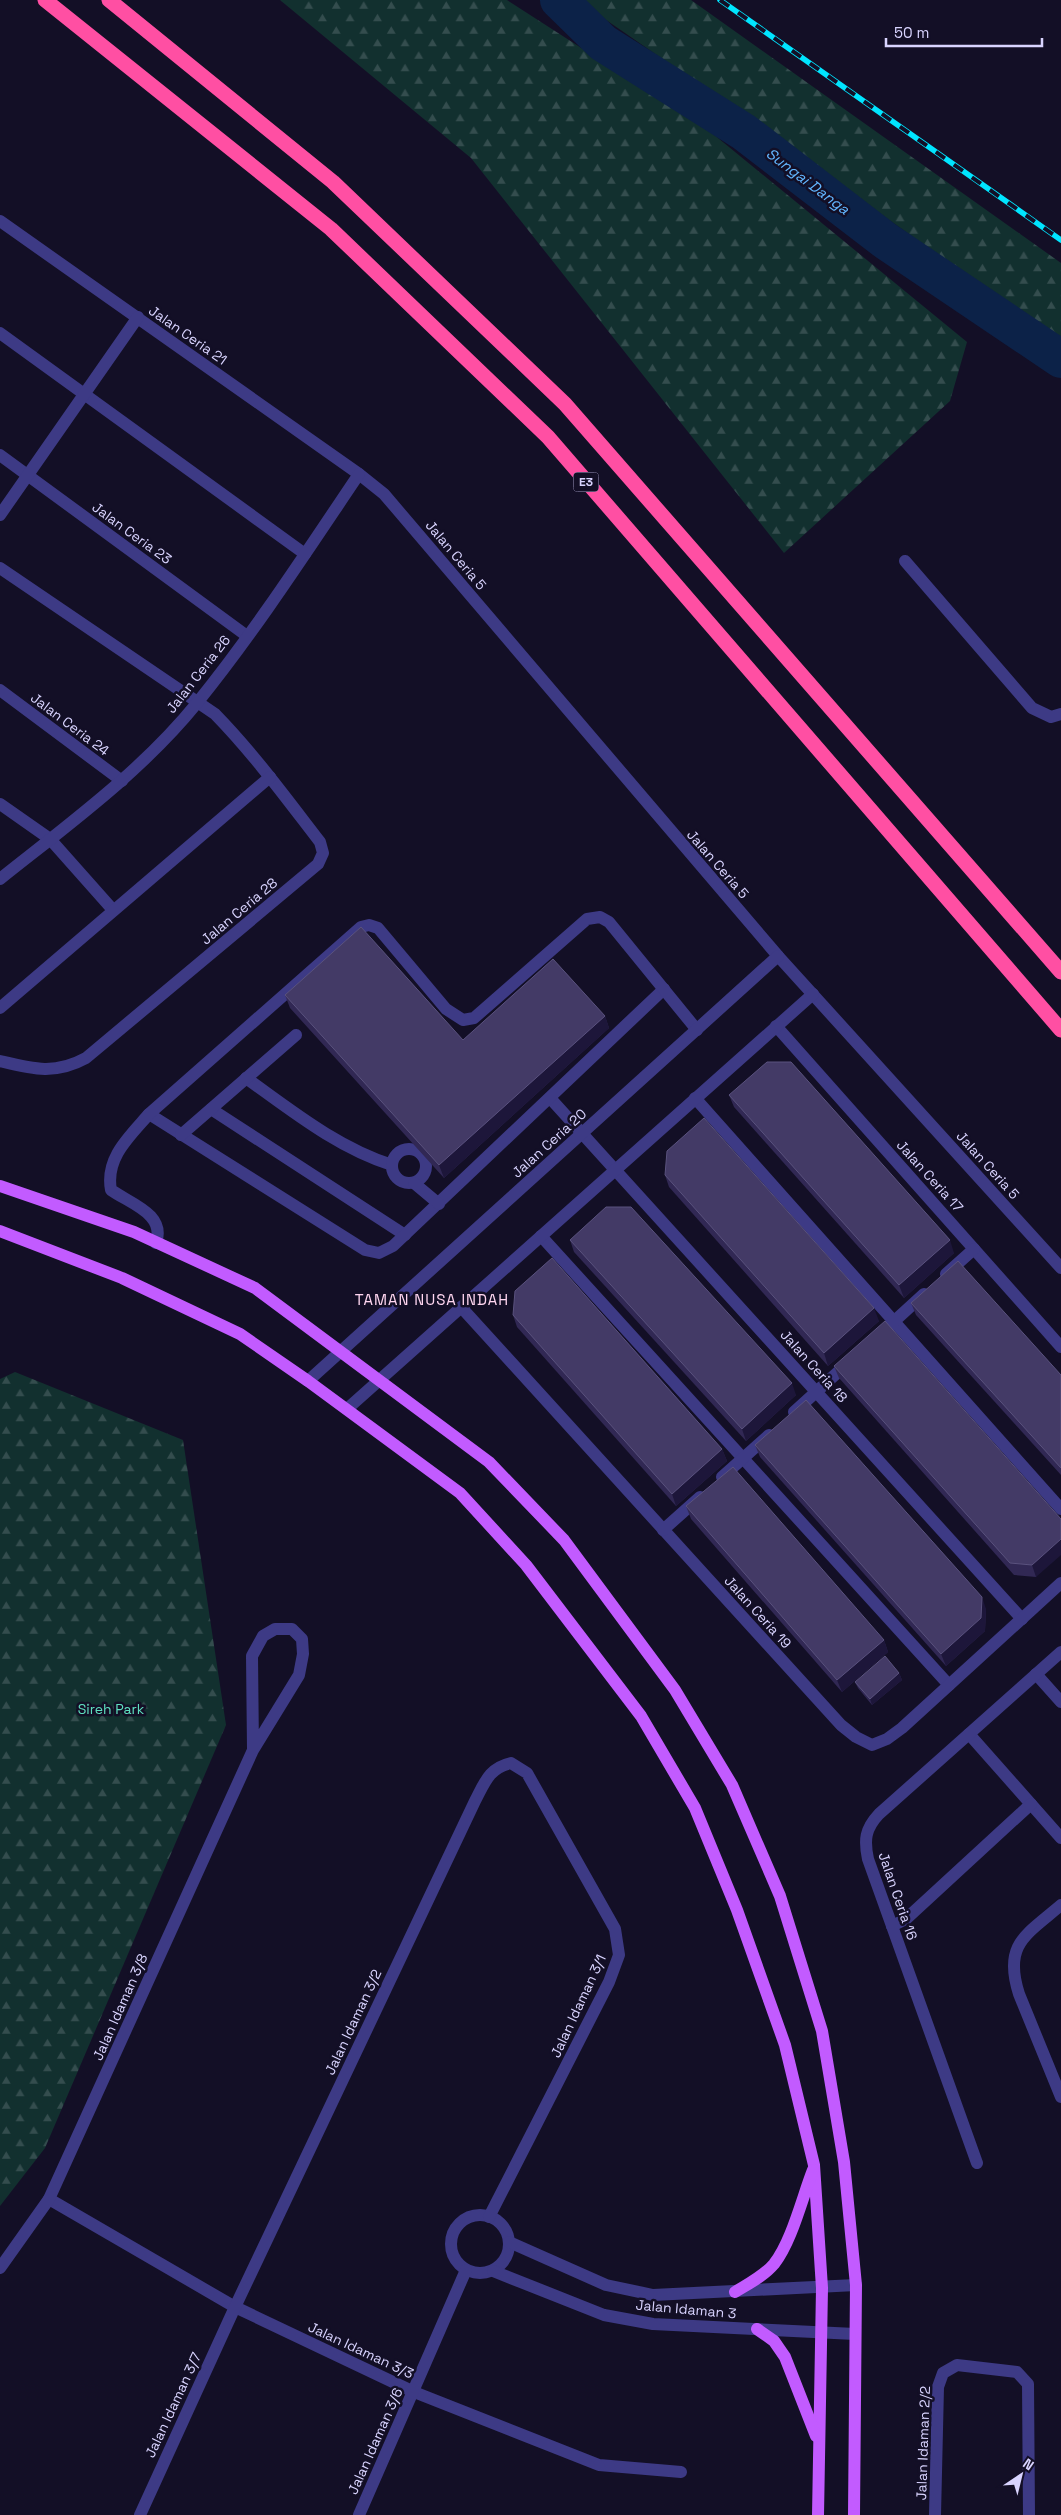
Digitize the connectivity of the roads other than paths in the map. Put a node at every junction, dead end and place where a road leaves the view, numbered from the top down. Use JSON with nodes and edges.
{"nodes":[{"id":1,"x":45,"y":0,"type":"edge"},
{"id":2,"x":109,"y":0,"type":"edge"},
{"id":3,"x":0,"y":221,"type":"edge"},
{"id":4,"x":138,"y":317,"type":"junction"},
{"id":5,"x":0,"y":333,"type":"edge"},
{"id":6,"x":85,"y":393,"type":"junction"},
{"id":7,"x":0,"y":455,"type":"edge"},
{"id":8,"x":359,"y":474,"type":"junction"},
{"id":9,"x":27,"y":475,"type":"junction"},
{"id":10,"x":0,"y":515,"type":"edge"},
{"id":11,"x":305,"y":554,"type":"junction"},
{"id":12,"x":905,"y":561,"type":"dead end"},
{"id":13,"x":0,"y":568,"type":"edge"},
{"id":14,"x":247,"y":636,"type":"junction"},
{"id":15,"x":0,"y":690,"type":"edge"},
{"id":16,"x":197,"y":703,"type":"junction"},
{"id":17,"x":1061,"y":714,"type":"edge"},
{"id":18,"x":270,"y":778,"type":"junction"},
{"id":19,"x":122,"y":781,"type":"junction"},
{"id":20,"x":0,"y":804,"type":"edge"},
{"id":21,"x":50,"y":839,"type":"junction"},
{"id":22,"x":0,"y":879,"type":"edge"},
{"id":23,"x":113,"y":910,"type":"junction"},
{"id":24,"x":778,"y":956,"type":"junction"},
{"id":25,"x":1061,"y":972,"type":"edge"},
{"id":26,"x":664,"y":989,"type":"junction"},
{"id":27,"x":813,"y":994,"type":"junction"},
{"id":28,"x":0,"y":1008,"type":"edge"},
{"id":29,"x":776,"y":1026,"type":"junction"},
{"id":30,"x":697,"y":1030,"type":"junction"},
{"id":31,"x":1061,"y":1030,"type":"edge"},
{"id":32,"x":296,"y":1035,"type":"dead end"},
{"id":33,"x":0,"y":1061,"type":"edge"},
{"id":34,"x":246,"y":1078,"type":"junction"},
{"id":35,"x":550,"y":1098,"type":"junction"},
{"id":36,"x":695,"y":1098,"type":"junction"},
{"id":37,"x":211,"y":1108,"type":"junction"},
{"id":38,"x":149,"y":1114,"type":"junction"},
{"id":39,"x":583,"y":1133,"type":"junction"},
{"id":40,"x":181,"y":1135,"type":"junction"},
{"id":41,"x":392,"y":1165,"type":"junction"},
{"id":42,"x":616,"y":1169,"type":"junction"},
{"id":43,"x":414,"y":1182,"type":"junction"},
{"id":44,"x":0,"y":1186,"type":"edge"},
{"id":45,"x":439,"y":1204,"type":"junction"},
{"id":46,"x":0,"y":1231,"type":"edge"},
{"id":47,"x":405,"y":1235,"type":"junction"},
{"id":48,"x":541,"y":1236,"type":"junction"},
{"id":49,"x":156,"y":1243,"type":"junction"},
{"id":50,"x":974,"y":1249,"type":"junction"},
{"id":51,"x":1061,"y":1268,"type":"edge"},
{"id":52,"x":461,"y":1307,"type":"junction"},
{"id":53,"x":894,"y":1321,"type":"junction"},
{"id":54,"x":880,"y":1334,"type":"edge"},
{"id":55,"x":1061,"y":1346,"type":"edge"},
{"id":56,"x":341,"y":1353,"type":"junction"},
{"id":57,"x":859,"y":1353,"type":"edge"},
{"id":58,"x":308,"y":1381,"type":"junction"},
{"id":59,"x":379,"y":1381,"type":"junction"},
{"id":60,"x":817,"y":1392,"type":"junction"},
{"id":61,"x":347,"y":1409,"type":"junction"},
{"id":62,"x":743,"y":1458,"type":"junction"},
{"id":63,"x":1061,"y":1509,"type":"edge"},
{"id":64,"x":663,"y":1530,"type":"junction"},
{"id":65,"x":1061,"y":1583,"type":"edge"},
{"id":66,"x":1022,"y":1619,"type":"junction"},
{"id":67,"x":1061,"y":1652,"type":"edge"},
{"id":68,"x":1036,"y":1674,"type":"junction"},
{"id":69,"x":949,"y":1685,"type":"junction"},
{"id":70,"x":1061,"y":1702,"type":"edge"},
{"id":71,"x":969,"y":1734,"type":"junction"},
{"id":72,"x":253,"y":1750,"type":"junction"},
{"id":73,"x":511,"y":1763,"type":"joint"},
{"id":74,"x":1031,"y":1804,"type":"junction"},
{"id":75,"x":1061,"y":1838,"type":"edge"},
{"id":76,"x":1061,"y":1905,"type":"edge"},
{"id":77,"x":892,"y":1926,"type":"junction"},
{"id":78,"x":1061,"y":2097,"type":"edge"},
{"id":79,"x":977,"y":2163,"type":"dead end"},
{"id":80,"x":814,"y":2165,"type":"junction"},
{"id":81,"x":50,"y":2199,"type":"junction"},
{"id":82,"x":490,"y":2217,"type":"junction"},
{"id":83,"x":509,"y":2242,"type":"junction"},
{"id":84,"x":0,"y":2268,"type":"edge"},
{"id":85,"x":466,"y":2270,"type":"junction"},
{"id":86,"x":493,"y":2270,"type":"junction"},
{"id":87,"x":856,"y":2285,"type":"junction"},
{"id":88,"x":822,"y":2288,"type":"junction"},
{"id":89,"x":735,"y":2292,"type":"junction"},
{"id":90,"x":234,"y":2306,"type":"junction"},
{"id":91,"x":757,"y":2329,"type":"junction"},
{"id":92,"x":820,"y":2332,"type":"junction"},
{"id":93,"x":855,"y":2334,"type":"junction"},
{"id":94,"x":414,"y":2392,"type":"junction"},
{"id":95,"x":819,"y":2442,"type":"junction"},
{"id":96,"x":681,"y":2472,"type":"dead end"},
{"id":97,"x":140,"y":2515,"type":"edge"},
{"id":98,"x":359,"y":2515,"type":"edge"},
{"id":99,"x":818,"y":2515,"type":"edge"},
{"id":100,"x":854,"y":2515,"type":"edge"},
{"id":101,"x":935,"y":2515,"type":"edge"},
{"id":102,"x":1030,"y":2515,"type":"edge"}],
"edges":[{"from":1,"to":31,"type":"highway","number":"E3"},
{"from":2,"to":25,"type":"highway","number":"E3"},
{"from":3,"to":4,"type":"street","name":"Jalan Ceria 21"},
{"from":4,"to":6,"type":"street"},
{"from":4,"to":8,"type":"street","name":"Jalan Ceria 21"},
{"from":5,"to":6,"type":"street"},
{"from":6,"to":9,"type":"street"},
{"from":6,"to":11,"type":"street"},
{"from":7,"to":9,"type":"street","name":"Jalan Ceria 23"},
{"from":8,"to":11,"type":"street","name":"Jalan Ceria 26"},
{"from":8,"to":24,"type":"street","name":"Jalan Ceria 5"},
{"from":9,"to":10,"type":"street"},
{"from":9,"to":14,"type":"street","name":"Jalan Ceria 23"},
{"from":11,"to":14,"type":"street","name":"Jalan Ceria 26"},
{"from":12,"to":17,"type":"street"},
{"from":13,"to":16,"type":"street","name":"Jalan Ceria 28"},
{"from":14,"to":16,"type":"street","name":"Jalan Ceria 26"},
{"from":15,"to":19,"type":"street","name":"Jalan Ceria 24"},
{"from":16,"to":18,"type":"street","name":"Jalan Ceria 28"},
{"from":16,"to":19,"type":"street","name":"Jalan Ceria 26"},
{"from":18,"to":23,"type":"street"},
{"from":18,"to":33,"type":"street","name":"Jalan Ceria 28"},
{"from":19,"to":21,"type":"street","name":"Jalan Ceria 26"},
{"from":20,"to":21,"type":"street"},
{"from":21,"to":22,"type":"street","name":"Jalan Ceria 26"},
{"from":21,"to":23,"type":"street"},
{"from":23,"to":28,"type":"street"},
{"from":24,"to":27,"type":"street","name":"Jalan Ceria 5"},
{"from":24,"to":30,"type":"street","name":"Jalan Ceria 20"},
{"from":26,"to":30,"type":"street"},
{"from":26,"to":35,"type":"street"},
{"from":26,"to":38,"type":"street"},
{"from":27,"to":29,"type":"street"},
{"from":27,"to":51,"type":"street","name":"Jalan Ceria 5"},
{"from":29,"to":36,"type":"street"},
{"from":29,"to":50,"type":"street","name":"Jalan Ceria 17"},
{"from":30,"to":39,"type":"street","name":"Jalan Ceria 20"},
{"from":32,"to":34,"type":"street"},
{"from":34,"to":37,"type":"street"},
{"from":34,"to":41,"type":"street"},
{"from":35,"to":39,"type":"street","name":"Jalan Ceria 18"},
{"from":35,"to":45,"type":"street"},
{"from":36,"to":42,"type":"street"},
{"from":36,"to":53,"type":"street"},
{"from":37,"to":40,"type":"street"},
{"from":37,"to":47,"type":"street"},
{"from":38,"to":40,"type":"street"},
{"from":38,"to":49,"type":"street"},
{"from":39,"to":42,"type":"street","name":"Jalan Ceria 18"},
{"from":39,"to":56,"type":"street","name":"Jalan Ceria 20"},
{"from":40,"to":47,"type":"street"},
{"from":41,"to":43,"type":"street"},
{"from":41,"to":43,"type":"street"},
{"from":42,"to":48,"type":"street"},
{"from":42,"to":60,"type":"street","name":"Jalan Ceria 18"},
{"from":43,"to":45,"type":"street"},
{"from":44,"to":49,"type":"main road"},
{"from":45,"to":47,"type":"street"},
{"from":46,"to":58,"type":"main road"},
{"from":48,"to":52,"type":"street"},
{"from":48,"to":62,"type":"street"},
{"from":49,"to":56,"type":"main road"},
{"from":50,"to":53,"type":"street"},
{"from":50,"to":55,"type":"street","name":"Jalan Ceria 17"},
{"from":52,"to":59,"type":"street"},
{"from":52,"to":64,"type":"street","name":"Jalan Ceria 19"},
{"from":53,"to":54,"type":"street"},
{"from":53,"to":63,"type":"street"},
{"from":56,"to":58,"type":"street","name":"Jalan Ceria 20"},
{"from":56,"to":59,"type":"main road"},
{"from":57,"to":60,"type":"street"},
{"from":58,"to":61,"type":"main road"},
{"from":59,"to":61,"type":"street"},
{"from":59,"to":87,"type":"main road"},
{"from":60,"to":62,"type":"street"},
{"from":60,"to":66,"type":"street","name":"Jalan Ceria 18"},
{"from":61,"to":80,"type":"main road"},
{"from":62,"to":64,"type":"street"},
{"from":62,"to":69,"type":"street"},
{"from":64,"to":69,"type":"street","name":"Jalan Ceria 19"},
{"from":65,"to":66,"type":"street","name":"Jalan Ceria 19"},
{"from":66,"to":69,"type":"street","name":"Jalan Ceria 19"},
{"from":67,"to":68,"type":"street","name":"Jalan Ceria 16"},
{"from":68,"to":70,"type":"street"},
{"from":68,"to":71,"type":"street","name":"Jalan Ceria 16"},
{"from":71,"to":74,"type":"street"},
{"from":71,"to":77,"type":"street","name":"Jalan Ceria 16"},
{"from":72,"to":72,"type":"street","name":"Jalan Idaman 3/8"},
{"from":72,"to":81,"type":"street","name":"Jalan Idaman 3/8"},
{"from":73,"to":82,"type":"street","name":"Jalan Idaman 3/1"},
{"from":73,"to":90,"type":"street","name":"Jalan Idaman 3/2"},
{"from":74,"to":75,"type":"street"},
{"from":74,"to":77,"type":"street"},
{"from":76,"to":78,"type":"street"},
{"from":77,"to":79,"type":"street","name":"Jalan Ceria 16"},
{"from":80,"to":88,"type":"main road"},
{"from":80,"to":89,"type":"main road"},
{"from":81,"to":84,"type":"street","name":"Jalan Idaman 3/8"},
{"from":81,"to":90,"type":"street","name":"Jalan Idaman 3/3"},
{"from":82,"to":83,"type":"street"},
{"from":82,"to":85,"type":"street"},
{"from":83,"to":86,"type":"street"},
{"from":83,"to":89,"type":"street","name":"Jalan Idaman 3"},
{"from":85,"to":86,"type":"street"},
{"from":85,"to":94,"type":"street","name":"Jalan Idaman 3/6"},
{"from":86,"to":91,"type":"street","name":"Jalan Idaman 3"},
{"from":87,"to":88,"type":"street","name":"Jalan Idaman 3"},
{"from":87,"to":93,"type":"main road"},
{"from":88,"to":89,"type":"street","name":"Jalan Idaman 3"},
{"from":88,"to":92,"type":"main road"},
{"from":90,"to":94,"type":"street","name":"Jalan Idaman 3/3"},
{"from":90,"to":97,"type":"street","name":"Jalan Idaman 3/7"},
{"from":91,"to":92,"type":"street","name":"Jalan Idaman 3"},
{"from":91,"to":95,"type":"main road"},
{"from":92,"to":93,"type":"street","name":"Jalan Idaman 3"},
{"from":92,"to":95,"type":"main road"},
{"from":93,"to":100,"type":"main road"},
{"from":94,"to":96,"type":"street","name":"Jalan Idaman 3/3"},
{"from":94,"to":98,"type":"street","name":"Jalan Idaman 3/6"},
{"from":95,"to":99,"type":"main road"},
{"from":101,"to":102,"type":"street","name":"Jalan Idaman 2/2"}]}
